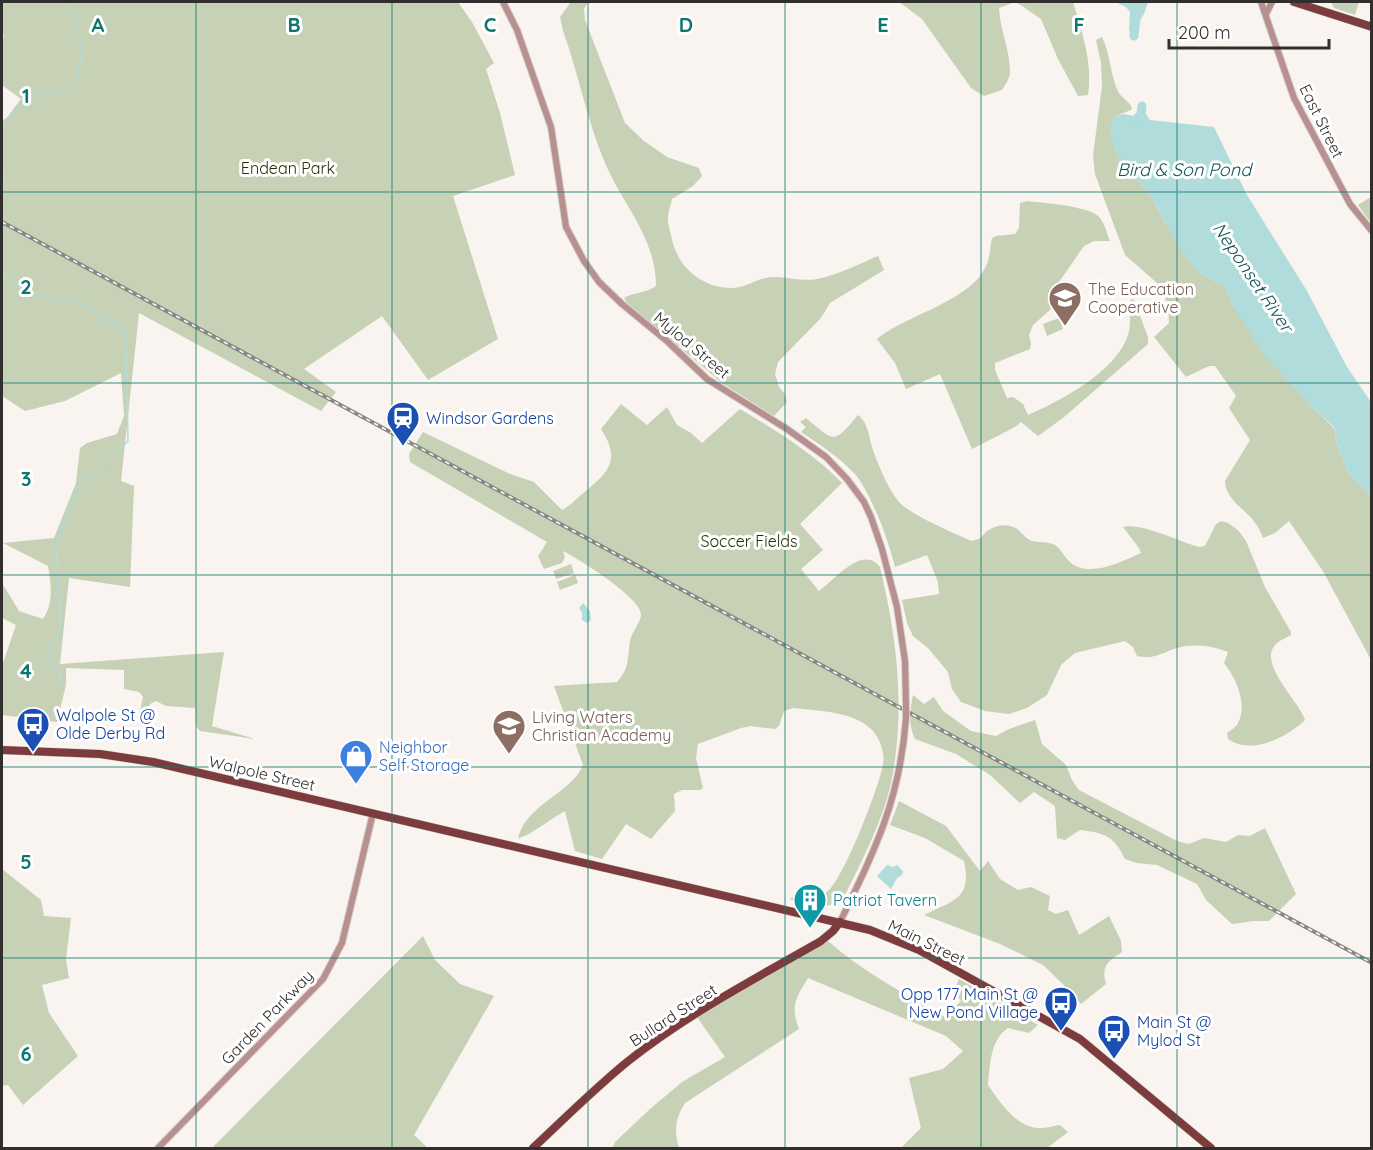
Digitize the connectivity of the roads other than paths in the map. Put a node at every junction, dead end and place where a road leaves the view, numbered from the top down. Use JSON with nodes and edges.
{"nodes":[{"id":1,"x":503,"y":2,"type":"edge"},
{"id":2,"x":1261,"y":2,"type":"edge"},
{"id":3,"x":1272,"y":2,"type":"edge"},
{"id":4,"x":1294,"y":2,"type":"edge"},
{"id":5,"x":1266,"y":15,"type":"junction"},
{"id":6,"x":1371,"y":27,"type":"edge"},
{"id":7,"x":1371,"y":231,"type":"edge"},
{"id":8,"x":2,"y":750,"type":"edge"},
{"id":9,"x":373,"y":813,"type":"junction"},
{"id":10,"x":513,"y":845,"type":"joint"},
{"id":11,"x":840,"y":922,"type":"junction"},
{"id":12,"x":158,"y":1149,"type":"edge"},
{"id":13,"x":533,"y":1149,"type":"edge"},
{"id":14,"x":1211,"y":1149,"type":"edge"}],
"edges":[{"from":1,"to":11,"type":"street","name":"Mylod Street","bridge":true},
{"from":2,"to":5,"type":"street","name":"East Street"},
{"from":3,"to":5,"type":"street"},
{"from":4,"to":6,"type":"main road"},
{"from":5,"to":7,"type":"street","name":"East Street"},
{"from":8,"to":9,"type":"main road","name":"Walpole Street"},
{"from":9,"to":10,"type":"main road","name":"Walpole Street"},
{"from":9,"to":12,"type":"street","name":"Garden Parkway"},
{"from":10,"to":11,"type":"main road","name":"Main Street"},
{"from":11,"to":13,"type":"main road","name":"Bullard Street"},
{"from":11,"to":14,"type":"main road","name":"Main Street"}]}
